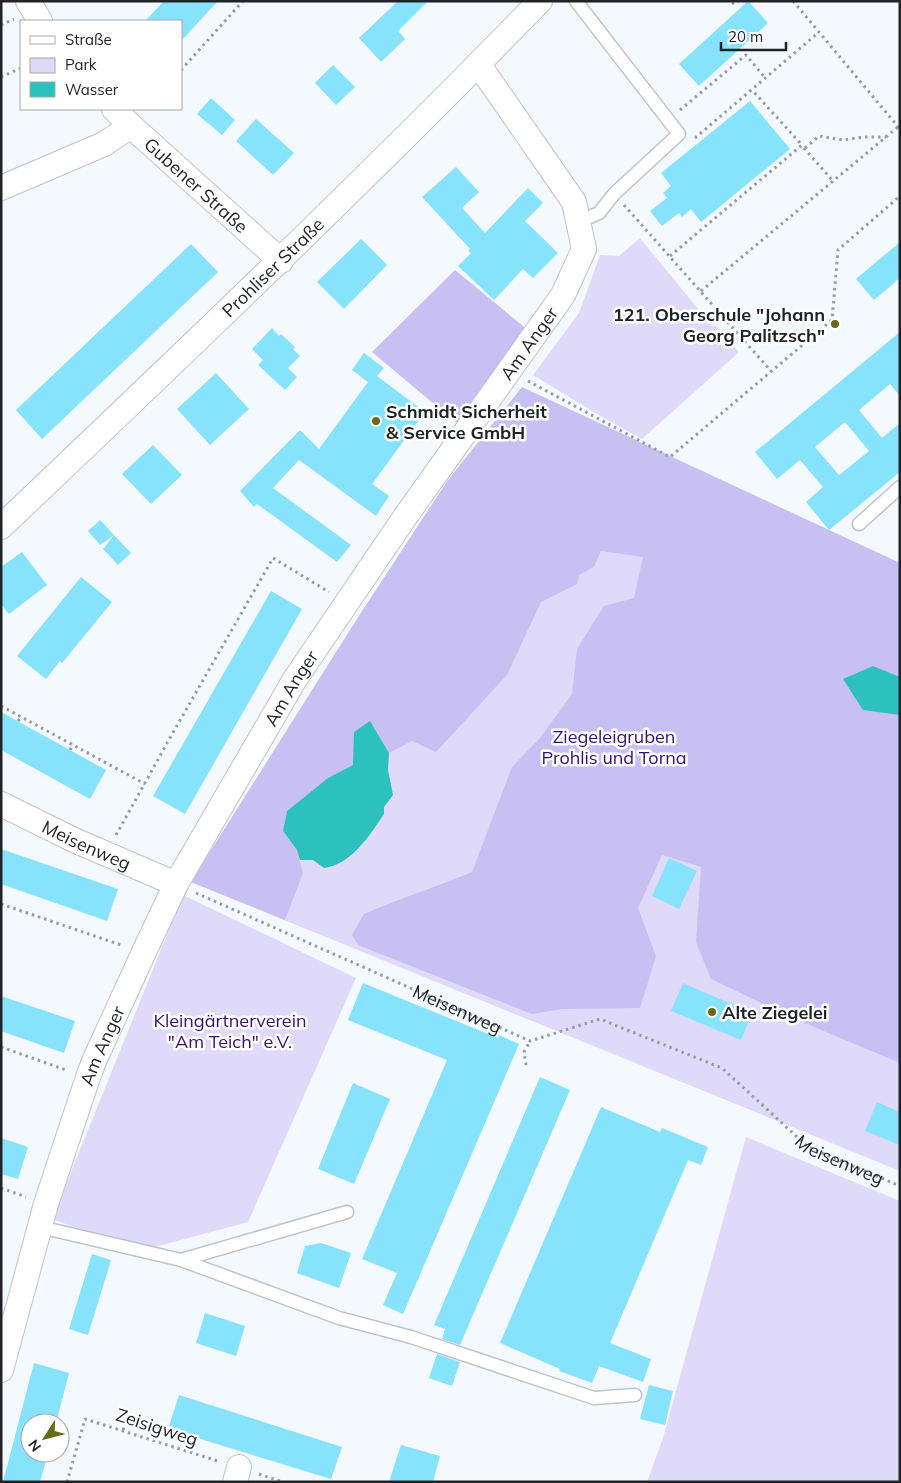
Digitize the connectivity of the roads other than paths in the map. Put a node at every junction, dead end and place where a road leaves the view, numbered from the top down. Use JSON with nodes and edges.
{"nodes":[{"id":1,"x":28,"y":1,"type":"edge"},
{"id":2,"x":540,"y":1,"type":"edge"},
{"id":3,"x":576,"y":1,"type":"edge"},
{"id":4,"x":39,"y":20,"type":"edge"},
{"id":5,"x":478,"y":65,"type":"junction"},
{"id":6,"x":115,"y":110,"type":"edge"},
{"id":7,"x":131,"y":126,"type":"junction"},
{"id":8,"x":1,"y":188,"type":"edge"},
{"id":9,"x":578,"y":222,"type":"junction"},
{"id":10,"x":281,"y":260,"type":"junction"},
{"id":11,"x":900,"y":487,"type":"edge"},
{"id":12,"x":859,"y":524,"type":"dead end"},
{"id":13,"x":1,"y":527,"type":"edge"},
{"id":14,"x":1,"y":804,"type":"edge"},
{"id":15,"x":176,"y":884,"type":"junction"},
{"id":16,"x":347,"y":1212,"type":"dead end"},
{"id":17,"x":40,"y":1227,"type":"junction"},
{"id":18,"x":181,"y":1260,"type":"junction"},
{"id":19,"x":1,"y":1370,"type":"edge"},
{"id":20,"x":635,"y":1395,"type":"dead end"}],
"edges":[{"from":1,"to":4,"type":"street"},
{"from":2,"to":5,"type":"street","name":"Prohliser Straße"},
{"from":3,"to":9,"type":"lane"},
{"from":5,"to":9,"type":"street","name":"Am Anger"},
{"from":5,"to":10,"type":"street","name":"Prohliser Straße"},
{"from":6,"to":7,"type":"street","name":"Gubener Straße"},
{"from":7,"to":8,"type":"street"},
{"from":7,"to":10,"type":"street","name":"Gubener Straße"},
{"from":9,"to":15,"type":"street","name":"Am Anger"},
{"from":10,"to":13,"type":"street","name":"Prohliser Straße"},
{"from":11,"to":12,"type":"lane"},
{"from":14,"to":15,"type":"street","name":"Meisenweg"},
{"from":15,"to":17,"type":"street","name":"Am Anger"},
{"from":16,"to":18,"type":"lane"},
{"from":17,"to":18,"type":"lane"},
{"from":17,"to":19,"type":"street","name":"Am Anger"},
{"from":18,"to":20,"type":"lane"}]}
